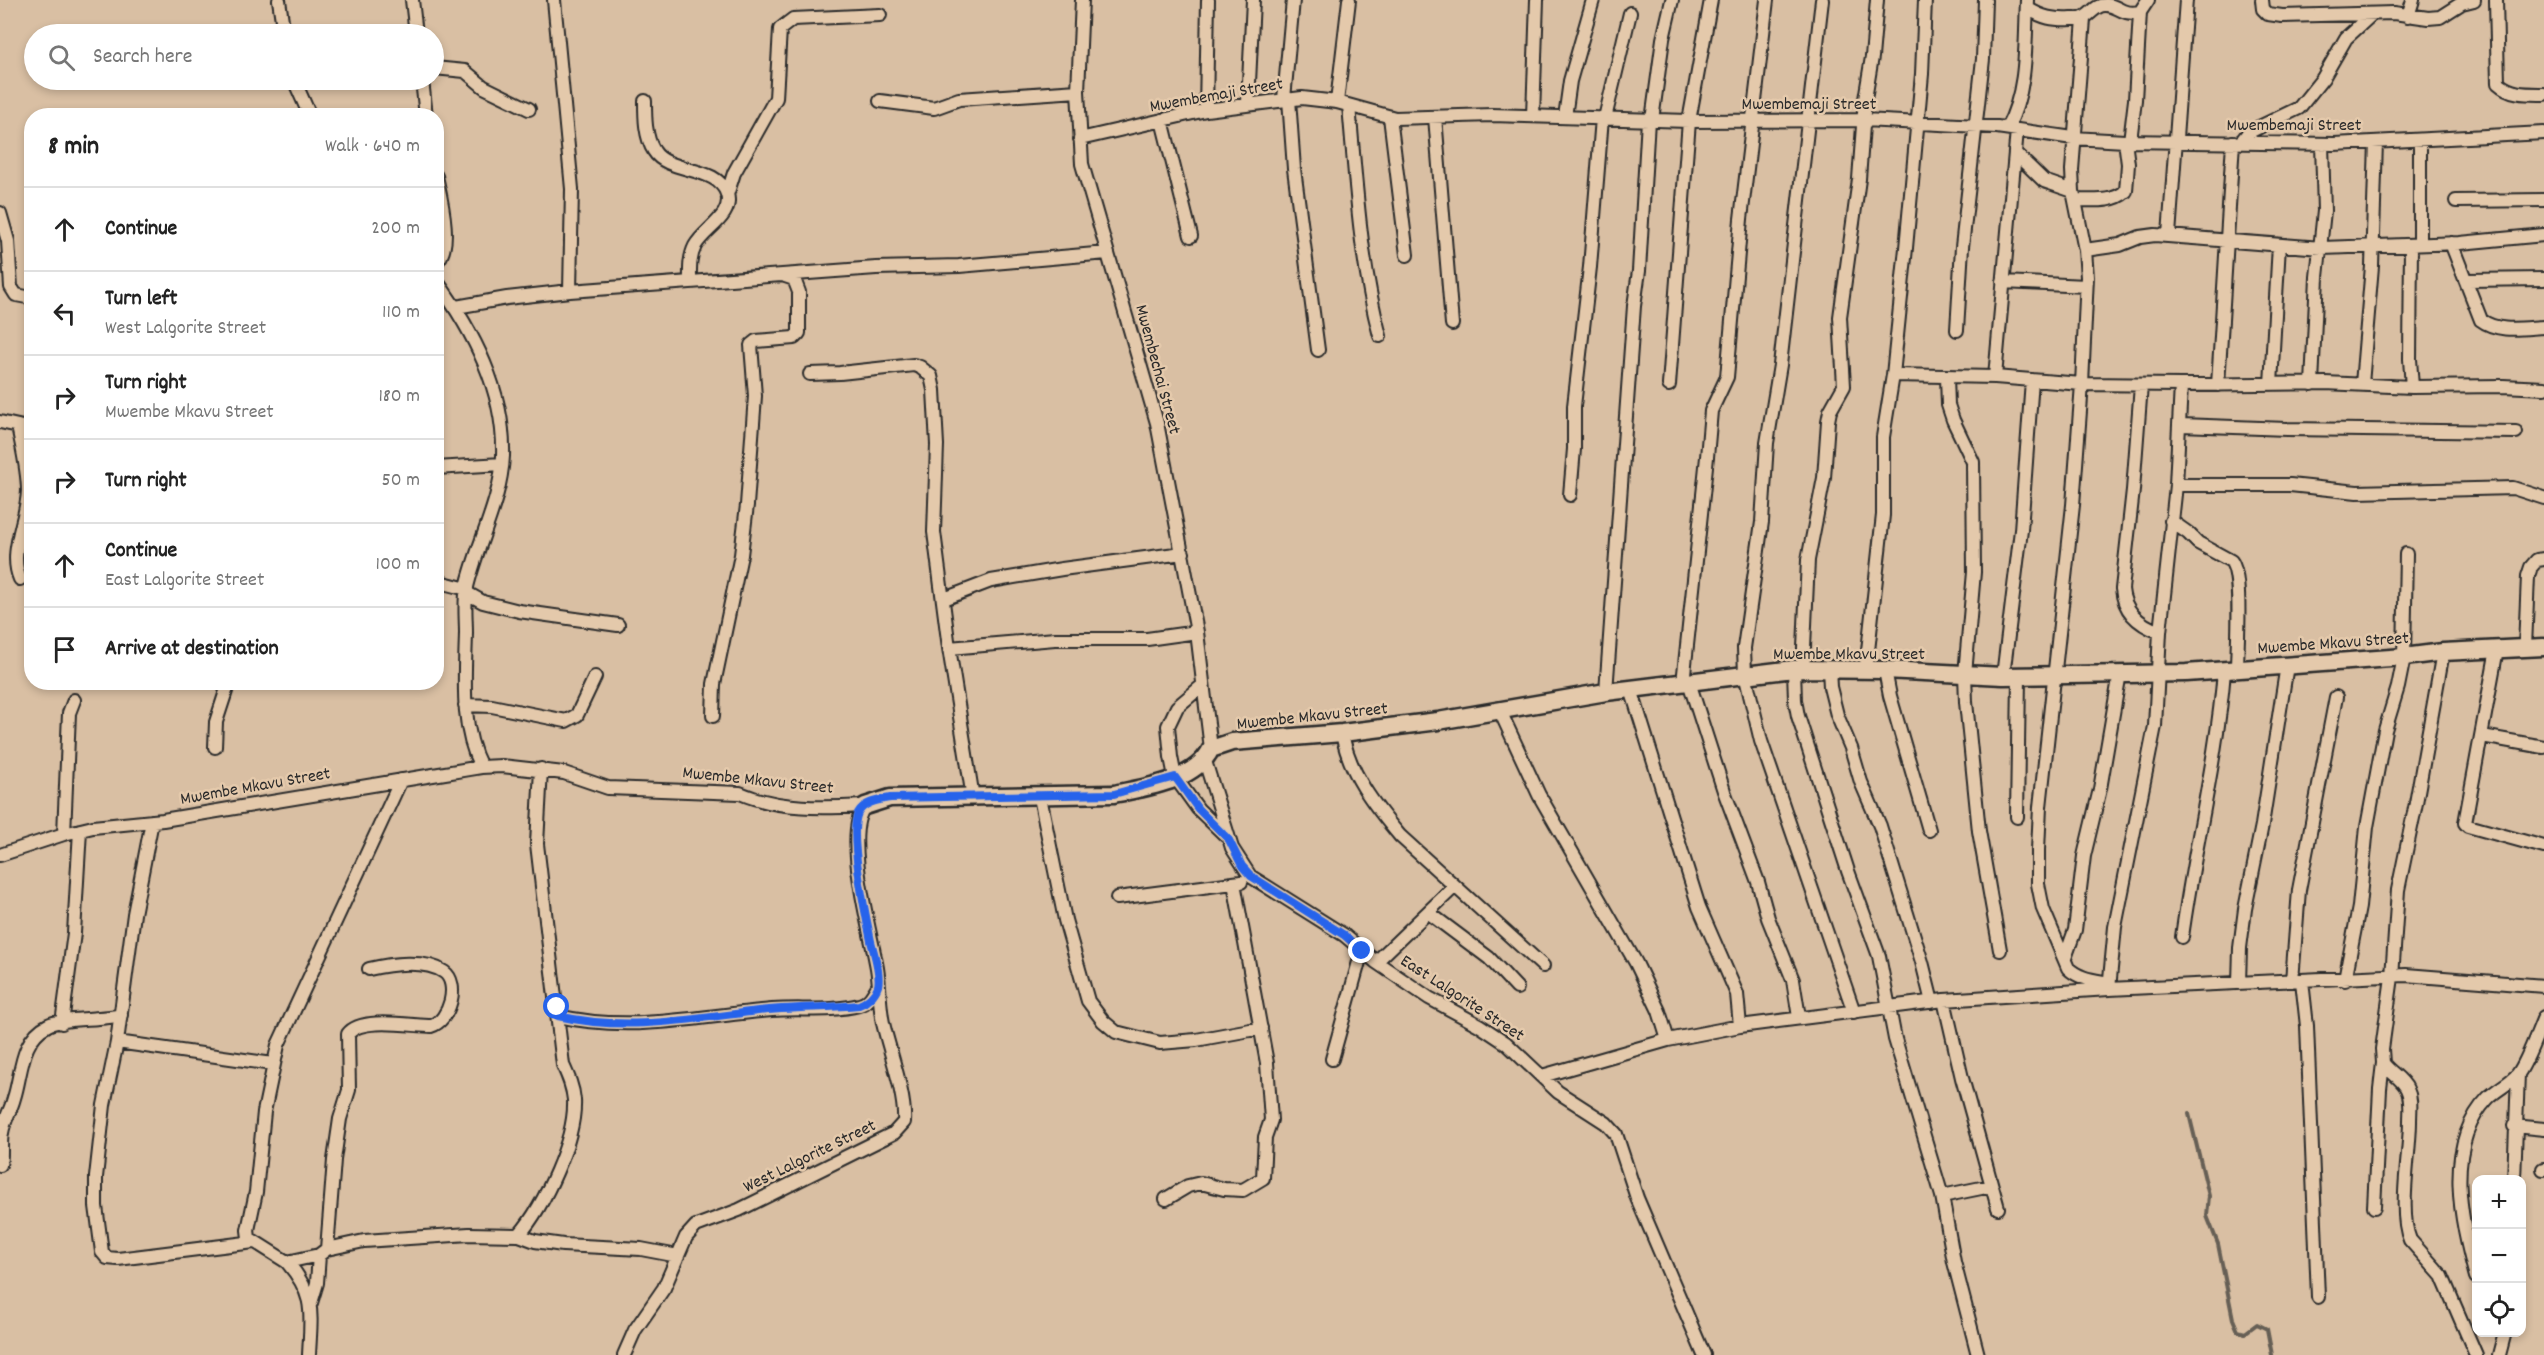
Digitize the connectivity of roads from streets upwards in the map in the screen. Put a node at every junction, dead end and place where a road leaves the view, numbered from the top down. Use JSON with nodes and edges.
{"nodes":[{"id":1,"x":279,"y":0,"type":"edge"},
{"id":2,"x":412,"y":0,"type":"edge"},
{"id":3,"x":554,"y":0,"type":"edge"},
{"id":4,"x":1082,"y":0,"type":"edge"},
{"id":5,"x":1208,"y":0,"type":"edge"},
{"id":6,"x":1253,"y":0,"type":"edge"},
{"id":7,"x":1293,"y":0,"type":"edge"},
{"id":8,"x":1349,"y":0,"type":"edge"},
{"id":9,"x":1537,"y":0,"type":"edge"},
{"id":10,"x":1593,"y":0,"type":"edge"},
{"id":11,"x":1672,"y":0,"type":"edge"},
{"id":12,"x":1711,"y":0,"type":"edge"},
{"id":13,"x":1767,"y":0,"type":"edge"},
{"id":14,"x":1822,"y":0,"type":"edge"},
{"id":15,"x":1877,"y":0,"type":"edge"},
{"id":16,"x":1925,"y":0,"type":"edge"},
{"id":17,"x":1985,"y":0,"type":"edge"},
{"id":18,"x":2148,"y":0,"type":"edge"},
{"id":19,"x":2186,"y":0,"type":"edge"},
{"id":20,"x":2262,"y":0,"type":"edge"},
{"id":21,"x":2413,"y":0,"type":"edge"},
{"id":22,"x":2474,"y":0,"type":"edge"},
{"id":23,"x":2496,"y":0,"type":"edge"},
{"id":24,"x":2027,"y":4,"type":"edge"},
{"id":25,"x":2140,"y":12,"type":"junction"},
{"id":26,"x":1630,"y":14,"type":"dead end"},
{"id":27,"x":2372,"y":14,"type":"junction"},
{"id":28,"x":880,"y":15,"type":"dead end"},
{"id":29,"x":2408,"y":16,"type":"junction"},
{"id":30,"x":2084,"y":19,"type":"junction"},
{"id":31,"x":283,"y":24,"type":"edge"},
{"id":32,"x":415,"y":24,"type":"edge"},
{"id":33,"x":444,"y":69,"type":"edge"},
{"id":34,"x":298,"y":90,"type":"edge"},
{"id":35,"x":423,"y":90,"type":"edge"},
{"id":36,"x":1078,"y":91,"type":"junction"},
{"id":37,"x":2544,"y":94,"type":"edge"},
{"id":38,"x":1286,"y":99,"type":"junction"},
{"id":39,"x":645,"y":101,"type":"dead end"},
{"id":40,"x":880,"y":101,"type":"dead end"},
{"id":41,"x":1248,"y":103,"type":"junction"},
{"id":42,"x":1343,"y":104,"type":"junction"},
{"id":43,"x":306,"y":108,"type":"edge"},
{"id":44,"x":425,"y":108,"type":"edge"},
{"id":45,"x":529,"y":109,"type":"dead end"},
{"id":46,"x":1206,"y":110,"type":"junction"},
{"id":47,"x":1533,"y":116,"type":"junction"},
{"id":48,"x":1390,"y":117,"type":"junction"},
{"id":49,"x":1435,"y":117,"type":"junction"},
{"id":50,"x":1565,"y":117,"type":"junction"},
{"id":51,"x":1604,"y":118,"type":"junction"},
{"id":52,"x":1162,"y":120,"type":"junction"},
{"id":53,"x":1650,"y":120,"type":"junction"},
{"id":54,"x":1864,"y":120,"type":"junction"},
{"id":55,"x":1689,"y":121,"type":"junction"},
{"id":56,"x":1753,"y":121,"type":"junction"},
{"id":57,"x":1808,"y":121,"type":"junction"},
{"id":58,"x":1917,"y":124,"type":"junction"},
{"id":59,"x":1976,"y":126,"type":"junction"},
{"id":60,"x":2012,"y":129,"type":"junction"},
{"id":61,"x":2544,"y":133,"type":"edge"},
{"id":62,"x":2073,"y":138,"type":"junction"},
{"id":63,"x":1080,"y":139,"type":"junction"},
{"id":64,"x":2420,"y":140,"type":"junction"},
{"id":65,"x":2128,"y":141,"type":"junction"},
{"id":66,"x":2177,"y":141,"type":"junction"},
{"id":67,"x":2237,"y":142,"type":"junction"},
{"id":68,"x":2376,"y":142,"type":"junction"},
{"id":69,"x":2322,"y":144,"type":"junction"},
{"id":70,"x":2015,"y":153,"type":"junction"},
{"id":71,"x":727,"y":195,"type":"junction"},
{"id":72,"x":2074,"y":195,"type":"junction"},
{"id":73,"x":2544,"y":200,"type":"edge"},
{"id":74,"x":2456,"y":201,"type":"dead end"},
{"id":75,"x":0,"y":213,"type":"edge"},
{"id":76,"x":2169,"y":235,"type":"junction"},
{"id":77,"x":2544,"y":235,"type":"edge"},
{"id":78,"x":1191,"y":236,"type":"dead end"},
{"id":79,"x":2225,"y":242,"type":"junction"},
{"id":80,"x":2451,"y":243,"type":"junction"},
{"id":81,"x":2279,"y":245,"type":"junction"},
{"id":82,"x":2416,"y":245,"type":"junction"},
{"id":83,"x":2372,"y":246,"type":"junction"},
{"id":84,"x":2322,"y":248,"type":"junction"},
{"id":85,"x":2085,"y":250,"type":"junction"},
{"id":86,"x":1107,"y":254,"type":"junction"},
{"id":87,"x":1407,"y":255,"type":"dead end"},
{"id":88,"x":783,"y":276,"type":"junction"},
{"id":89,"x":2544,"y":279,"type":"edge"},
{"id":90,"x":2467,"y":280,"type":"junction"},
{"id":91,"x":690,"y":282,"type":"junction"},
{"id":92,"x":2003,"y":282,"type":"junction"},
{"id":93,"x":2086,"y":286,"type":"junction"},
{"id":94,"x":444,"y":291,"type":"edge"},
{"id":95,"x":570,"y":291,"type":"junction"},
{"id":96,"x":24,"y":297,"type":"edge"},
{"id":97,"x":456,"y":307,"type":"junction"},
{"id":98,"x":1452,"y":324,"type":"dead end"},
{"id":99,"x":2544,"y":327,"type":"edge"},
{"id":100,"x":1958,"y":330,"type":"dead end"},
{"id":101,"x":1380,"y":336,"type":"dead end"},
{"id":102,"x":1318,"y":350,"type":"dead end"},
{"id":103,"x":810,"y":374,"type":"dead end"},
{"id":104,"x":1893,"y":375,"type":"junction"},
{"id":105,"x":1947,"y":376,"type":"junction"},
{"id":106,"x":1995,"y":377,"type":"junction"},
{"id":107,"x":2032,"y":380,"type":"junction"},
{"id":108,"x":2082,"y":384,"type":"junction"},
{"id":109,"x":2271,"y":384,"type":"junction"},
{"id":110,"x":2312,"y":384,"type":"junction"},
{"id":111,"x":2362,"y":384,"type":"junction"},
{"id":112,"x":1669,"y":385,"type":"dead end"},
{"id":113,"x":2141,"y":385,"type":"junction"},
{"id":114,"x":2181,"y":385,"type":"junction"},
{"id":115,"x":2218,"y":385,"type":"junction"},
{"id":116,"x":2412,"y":387,"type":"junction"},
{"id":117,"x":2544,"y":387,"type":"edge"},
{"id":118,"x":0,"y":422,"type":"edge"},
{"id":119,"x":2181,"y":425,"type":"junction"},
{"id":120,"x":18,"y":426,"type":"junction"},
{"id":121,"x":24,"y":427,"type":"edge"},
{"id":122,"x":2516,"y":432,"type":"dead end"},
{"id":123,"x":24,"y":459,"type":"edge"},
{"id":124,"x":502,"y":464,"type":"junction"},
{"id":125,"x":444,"y":468,"type":"edge"},
{"id":126,"x":2176,"y":485,"type":"junction"},
{"id":127,"x":1569,"y":495,"type":"dead end"},
{"id":128,"x":2544,"y":498,"type":"edge"},
{"id":129,"x":2171,"y":521,"type":"junction"},
{"id":130,"x":24,"y":522,"type":"edge"},
{"id":131,"x":1183,"y":554,"type":"junction"},
{"id":132,"x":2406,"y":554,"type":"dead end"},
{"id":133,"x":2544,"y":559,"type":"edge"},
{"id":134,"x":20,"y":579,"type":"dead end"},
{"id":135,"x":444,"y":584,"type":"edge"},
{"id":136,"x":467,"y":591,"type":"junction"},
{"id":137,"x":944,"y":599,"type":"junction"},
{"id":138,"x":618,"y":625,"type":"dead end"},
{"id":139,"x":1197,"y":632,"type":"junction"},
{"id":140,"x":2160,"y":632,"type":"junction"},
{"id":141,"x":2544,"y":647,"type":"edge"},
{"id":142,"x":949,"y":648,"type":"junction"},
{"id":143,"x":2525,"y":648,"type":"junction"},
{"id":144,"x":2497,"y":649,"type":"junction"},
{"id":145,"x":2443,"y":652,"type":"junction"},
{"id":146,"x":2404,"y":657,"type":"junction"},
{"id":147,"x":2287,"y":665,"type":"junction"},
{"id":148,"x":1798,"y":669,"type":"junction"},
{"id":149,"x":1829,"y":669,"type":"junction"},
{"id":150,"x":1866,"y":669,"type":"junction"},
{"id":151,"x":1885,"y":670,"type":"junction"},
{"id":152,"x":2231,"y":670,"type":"junction"},
{"id":153,"x":2120,"y":673,"type":"junction"},
{"id":154,"x":2159,"y":673,"type":"junction"},
{"id":155,"x":1745,"y":674,"type":"junction"},
{"id":156,"x":1965,"y":674,"type":"junction"},
{"id":157,"x":2011,"y":676,"type":"junction"},
{"id":158,"x":2056,"y":676,"type":"junction"},
{"id":159,"x":595,"y":677,"type":"dead end"},
{"id":160,"x":1686,"y":683,"type":"junction"},
{"id":161,"x":1203,"y":685,"type":"junction"},
{"id":162,"x":1631,"y":689,"type":"junction"},
{"id":163,"x":226,"y":690,"type":"edge"},
{"id":164,"x":1606,"y":692,"type":"junction"},
{"id":165,"x":2336,"y":697,"type":"dead end"},
{"id":166,"x":74,"y":700,"type":"dead end"},
{"id":167,"x":465,"y":705,"type":"junction"},
{"id":168,"x":1500,"y":711,"type":"junction"},
{"id":169,"x":713,"y":716,"type":"dead end"},
{"id":170,"x":1342,"y":733,"type":"junction"},
{"id":171,"x":2482,"y":736,"type":"junction"},
{"id":172,"x":215,"y":747,"type":"dead end"},
{"id":173,"x":2544,"y":747,"type":"edge"},
{"id":174,"x":1208,"y":755,"type":"junction"},
{"id":175,"x":481,"y":767,"type":"junction"},
{"id":176,"x":541,"y":769,"type":"junction"},
{"id":177,"x":1175,"y":777,"type":"junction"},
{"id":178,"x":401,"y":780,"type":"junction"},
{"id":179,"x":1040,"y":797,"type":"junction"},
{"id":180,"x":973,"y":798,"type":"junction"},
{"id":181,"x":865,"y":806,"type":"junction"},
{"id":182,"x":2017,"y":817,"type":"dead end"},
{"id":183,"x":152,"y":821,"type":"junction"},
{"id":184,"x":80,"y":830,"type":"junction"},
{"id":185,"x":1929,"y":830,"type":"dead end"},
{"id":186,"x":64,"y":834,"type":"junction"},
{"id":187,"x":1229,"y":840,"type":"junction"},
{"id":188,"x":2544,"y":847,"type":"edge"},
{"id":189,"x":0,"y":855,"type":"edge"},
{"id":190,"x":1255,"y":880,"type":"junction"},
{"id":191,"x":1234,"y":883,"type":"junction"},
{"id":192,"x":1454,"y":887,"type":"junction"},
{"id":193,"x":1117,"y":898,"type":"dead end"},
{"id":194,"x":1429,"y":913,"type":"junction"},
{"id":195,"x":2182,"y":938,"type":"dead end"},
{"id":196,"x":2000,"y":950,"type":"dead end"},
{"id":197,"x":1362,"y":951,"type":"junction"},
{"id":198,"x":2065,"y":958,"type":"junction"},
{"id":199,"x":1376,"y":962,"type":"junction"},
{"id":200,"x":1543,"y":966,"type":"dead end"},
{"id":201,"x":369,"y":969,"type":"dead end"},
{"id":202,"x":2392,"y":977,"type":"junction"},
{"id":203,"x":2345,"y":980,"type":"junction"},
{"id":204,"x":2297,"y":981,"type":"junction"},
{"id":205,"x":2239,"y":983,"type":"junction"},
{"id":206,"x":878,"y":986,"type":"junction"},
{"id":207,"x":2109,"y":986,"type":"junction"},
{"id":208,"x":2544,"y":986,"type":"edge"},
{"id":209,"x":1516,"y":988,"type":"dead end"},
{"id":210,"x":1938,"y":1001,"type":"junction"},
{"id":211,"x":1890,"y":1007,"type":"junction"},
{"id":212,"x":1854,"y":1012,"type":"junction"},
{"id":213,"x":121,"y":1015,"type":"junction"},
{"id":214,"x":558,"y":1016,"type":"junction"},
{"id":215,"x":1799,"y":1017,"type":"junction"},
{"id":216,"x":2544,"y":1017,"type":"edge"},
{"id":217,"x":62,"y":1023,"type":"junction"},
{"id":218,"x":1740,"y":1026,"type":"junction"},
{"id":219,"x":1260,"y":1028,"type":"junction"},
{"id":220,"x":1668,"y":1040,"type":"junction"},
{"id":221,"x":117,"y":1042,"type":"junction"},
{"id":222,"x":1332,"y":1059,"type":"dead end"},
{"id":223,"x":2383,"y":1063,"type":"junction"},
{"id":224,"x":273,"y":1064,"type":"junction"},
{"id":225,"x":2518,"y":1074,"type":"junction"},
{"id":226,"x":1542,"y":1076,"type":"junction"},
{"id":227,"x":2514,"y":1126,"type":"junction"},
{"id":228,"x":2544,"y":1129,"type":"edge"},
{"id":229,"x":0,"y":1165,"type":"edge"},
{"id":230,"x":2514,"y":1175,"type":"edge"},
{"id":231,"x":1991,"y":1186,"type":"junction"},
{"id":232,"x":1942,"y":1196,"type":"junction"},
{"id":233,"x":1166,"y":1199,"type":"dead end"},
{"id":234,"x":2374,"y":1206,"type":"dead end"},
{"id":235,"x":1998,"y":1208,"type":"dead end"},
{"id":236,"x":519,"y":1235,"type":"junction"},
{"id":237,"x":254,"y":1242,"type":"junction"},
{"id":238,"x":323,"y":1252,"type":"junction"},
{"id":239,"x":678,"y":1256,"type":"junction"},
{"id":240,"x":2472,"y":1258,"type":"edge"},
{"id":241,"x":287,"y":1262,"type":"junction"},
{"id":242,"x":2318,"y":1297,"type":"dead end"},
{"id":243,"x":311,"y":1303,"type":"junction"},
{"id":244,"x":2503,"y":1337,"type":"edge"},
{"id":245,"x":309,"y":1355,"type":"edge"},
{"id":246,"x":624,"y":1355,"type":"edge"},
{"id":247,"x":1704,"y":1355,"type":"edge"},
{"id":248,"x":1978,"y":1355,"type":"edge"},
{"id":249,"x":2476,"y":1355,"type":"edge"},
{"id":250,"x":2499,"y":1355,"type":"edge"}],
"edges":[{"from":1,"to":31,"type":"street"},
{"from":2,"to":32,"type":"street"},
{"from":3,"to":95,"type":"street"},
{"from":4,"to":36,"type":"street","name":"Mwembechai Street"},
{"from":5,"to":46,"type":"street"},
{"from":6,"to":41,"type":"street"},
{"from":7,"to":38,"type":"street"},
{"from":8,"to":42,"type":"street"},
{"from":9,"to":47,"type":"street"},
{"from":10,"to":50,"type":"street"},
{"from":11,"to":53,"type":"street"},
{"from":12,"to":55,"type":"street"},
{"from":13,"to":56,"type":"street"},
{"from":14,"to":57,"type":"street"},
{"from":15,"to":54,"type":"street"},
{"from":16,"to":58,"type":"street"},
{"from":17,"to":59,"type":"street"},
{"from":18,"to":25,"type":"street"},
{"from":19,"to":66,"type":"street"},
{"from":20,"to":27,"type":"street"},
{"from":21,"to":29,"type":"street"},
{"from":22,"to":29,"type":"street"},
{"from":23,"to":37,"type":"street"},
{"from":24,"to":30,"type":"street"},
{"from":24,"to":60,"type":"street"},
{"from":25,"to":30,"type":"street"},
{"from":25,"to":65,"type":"street"},
{"from":26,"to":51,"type":"street"},
{"from":27,"to":29,"type":"street"},
{"from":27,"to":67,"type":"street"},
{"from":28,"to":71,"type":"street"},
{"from":30,"to":62,"type":"street"},
{"from":33,"to":45,"type":"street"},
{"from":34,"to":43,"type":"street"},
{"from":35,"to":44,"type":"street"},
{"from":36,"to":40,"type":"street"},
{"from":36,"to":63,"type":"street","name":"Mwembechai Street"},
{"from":38,"to":41,"type":"street","name":"Mwembemaji Street"},
{"from":38,"to":42,"type":"street","name":"Mwembemaji Street"},
{"from":38,"to":102,"type":"street"},
{"from":39,"to":71,"type":"street"},
{"from":41,"to":46,"type":"street","name":"Mwembemaji Street"},
{"from":42,"to":48,"type":"street","name":"Mwembemaji Street"},
{"from":42,"to":101,"type":"street"},
{"from":46,"to":52,"type":"street","name":"Mwembemaji Street"},
{"from":47,"to":49,"type":"street","name":"Mwembemaji Street"},
{"from":47,"to":50,"type":"street","name":"Mwembemaji Street"},
{"from":48,"to":49,"type":"street","name":"Mwembemaji Street"},
{"from":48,"to":87,"type":"street"},
{"from":49,"to":98,"type":"street"},
{"from":50,"to":51,"type":"street","name":"Mwembemaji Street"},
{"from":51,"to":53,"type":"street","name":"Mwembemaji Street"},
{"from":51,"to":127,"type":"street"},
{"from":52,"to":63,"type":"street","name":"Mwembemaji Street"},
{"from":52,"to":78,"type":"street"},
{"from":53,"to":55,"type":"street","name":"Mwembemaji Street"},
{"from":53,"to":164,"type":"street"},
{"from":54,"to":57,"type":"street","name":"Mwembemaji Street"},
{"from":54,"to":58,"type":"street","name":"Mwembemaji Street"},
{"from":54,"to":148,"type":"street"},
{"from":55,"to":56,"type":"street","name":"Mwembemaji Street"},
{"from":55,"to":112,"type":"street"},
{"from":56,"to":57,"type":"street","name":"Mwembemaji Street"},
{"from":56,"to":160,"type":"street"},
{"from":57,"to":155,"type":"street"},
{"from":58,"to":59,"type":"street","name":"Mwembemaji Street"},
{"from":58,"to":104,"type":"street"},
{"from":59,"to":60,"type":"street","name":"Mwembemaji Street"},
{"from":59,"to":100,"type":"street"},
{"from":60,"to":62,"type":"street","name":"Mwembemaji Street"},
{"from":60,"to":70,"type":"street"},
{"from":61,"to":64,"type":"street","name":"Mwembemaji Street"},
{"from":62,"to":65,"type":"street","name":"Mwembemaji Street"},
{"from":62,"to":72,"type":"street"},
{"from":63,"to":86,"type":"street","name":"Mwembechai Street"},
{"from":64,"to":68,"type":"street","name":"Mwembemaji Street"},
{"from":64,"to":82,"type":"street"},
{"from":65,"to":66,"type":"street","name":"Mwembemaji Street"},
{"from":65,"to":72,"type":"street"},
{"from":66,"to":67,"type":"street","name":"Mwembemaji Street"},
{"from":66,"to":76,"type":"street"},
{"from":67,"to":69,"type":"street","name":"Mwembemaji Street"},
{"from":67,"to":79,"type":"street"},
{"from":68,"to":69,"type":"street","name":"Mwembemaji Street"},
{"from":68,"to":83,"type":"street"},
{"from":69,"to":84,"type":"street"},
{"from":70,"to":72,"type":"street"},
{"from":70,"to":92,"type":"street"},
{"from":71,"to":91,"type":"street"},
{"from":72,"to":85,"type":"street"},
{"from":73,"to":74,"type":"street"},
{"from":75,"to":96,"type":"street"},
{"from":76,"to":79,"type":"street"},
{"from":76,"to":85,"type":"street"},
{"from":77,"to":80,"type":"street"},
{"from":79,"to":81,"type":"street"},
{"from":79,"to":115,"type":"street"},
{"from":80,"to":82,"type":"street"},
{"from":80,"to":90,"type":"street"},
{"from":81,"to":84,"type":"street"},
{"from":81,"to":109,"type":"street"},
{"from":82,"to":83,"type":"street"},
{"from":82,"to":116,"type":"street"},
{"from":83,"to":84,"type":"street"},
{"from":83,"to":111,"type":"street"},
{"from":84,"to":110,"type":"street"},
{"from":85,"to":93,"type":"street"},
{"from":86,"to":88,"type":"street"},
{"from":86,"to":131,"type":"street","name":"Mwembechai Street"},
{"from":88,"to":91,"type":"street"},
{"from":88,"to":169,"type":"street"},
{"from":89,"to":90,"type":"street"},
{"from":90,"to":99,"type":"street"},
{"from":91,"to":95,"type":"street"},
{"from":92,"to":93,"type":"street"},
{"from":92,"to":106,"type":"street"},
{"from":93,"to":108,"type":"street"},
{"from":94,"to":97,"type":"street"},
{"from":95,"to":97,"type":"street"},
{"from":97,"to":124,"type":"street"},
{"from":103,"to":137,"type":"street"},
{"from":104,"to":105,"type":"street"},
{"from":104,"to":150,"type":"street"},
{"from":105,"to":106,"type":"street"},
{"from":105,"to":156,"type":"street"},
{"from":106,"to":107,"type":"street"},
{"from":107,"to":108,"type":"street"},
{"from":107,"to":157,"type":"street"},
{"from":108,"to":113,"type":"street"},
{"from":108,"to":158,"type":"street"},
{"from":109,"to":110,"type":"street"},
{"from":109,"to":115,"type":"street"},
{"from":110,"to":111,"type":"street"},
{"from":111,"to":116,"type":"street"},
{"from":113,"to":114,"type":"street"},
{"from":113,"to":140,"type":"street"},
{"from":114,"to":115,"type":"street"},
{"from":114,"to":119,"type":"street"},
{"from":116,"to":117,"type":"street"},
{"from":118,"to":120,"type":"street"},
{"from":119,"to":122,"type":"street"},
{"from":119,"to":126,"type":"street"},
{"from":120,"to":121,"type":"street"},
{"from":120,"to":123,"type":"street"},
{"from":124,"to":125,"type":"street"},
{"from":124,"to":136,"type":"street"},
{"from":126,"to":128,"type":"street"},
{"from":126,"to":129,"type":"street"},
{"from":129,"to":140,"type":"street"},
{"from":129,"to":152,"type":"street"},
{"from":130,"to":134,"type":"street"},
{"from":131,"to":137,"type":"street"},
{"from":131,"to":139,"type":"street","name":"Mwembechai Street"},
{"from":132,"to":146,"type":"street"},
{"from":133,"to":143,"type":"street"},
{"from":135,"to":136,"type":"street"},
{"from":136,"to":138,"type":"street"},
{"from":136,"to":167,"type":"street"},
{"from":137,"to":142,"type":"street"},
{"from":139,"to":142,"type":"street"},
{"from":139,"to":161,"type":"street","name":"Mwembechai Street"},
{"from":140,"to":154,"type":"street"},
{"from":141,"to":143,"type":"street","name":"Mwembe Mkavu Street"},
{"from":142,"to":180,"type":"street"},
{"from":143,"to":144,"type":"street","name":"Mwembe Mkavu Street"},
{"from":144,"to":145,"type":"street","name":"Mwembe Mkavu Street"},
{"from":144,"to":171,"type":"street"},
{"from":145,"to":146,"type":"street","name":"Mwembe Mkavu Street"},
{"from":145,"to":202,"type":"street"},
{"from":146,"to":147,"type":"street","name":"Mwembe Mkavu Street"},
{"from":146,"to":203,"type":"street"},
{"from":147,"to":152,"type":"street","name":"Mwembe Mkavu Street"},
{"from":147,"to":205,"type":"street"},
{"from":148,"to":149,"type":"street","name":"Mwembe Mkavu Street"},
{"from":148,"to":155,"type":"street","name":"Mwembe Mkavu Street"},
{"from":148,"to":211,"type":"street"},
{"from":149,"to":150,"type":"street","name":"Mwembe Mkavu Street"},
{"from":149,"to":210,"type":"street"},
{"from":150,"to":151,"type":"street","name":"Mwembe Mkavu Street"},
{"from":151,"to":156,"type":"street","name":"Mwembe Mkavu Street"},
{"from":151,"to":185,"type":"street"},
{"from":152,"to":154,"type":"street","name":"Mwembe Mkavu Street"},
{"from":152,"to":195,"type":"street"},
{"from":153,"to":154,"type":"street","name":"Mwembe Mkavu Street"},
{"from":153,"to":158,"type":"street","name":"Mwembe Mkavu Street"},
{"from":153,"to":198,"type":"street"},
{"from":154,"to":207,"type":"street"},
{"from":155,"to":160,"type":"street","name":"Mwembe Mkavu Street"},
{"from":155,"to":212,"type":"street"},
{"from":156,"to":157,"type":"street","name":"Mwembe Mkavu Street"},
{"from":156,"to":196,"type":"street"},
{"from":157,"to":158,"type":"street","name":"Mwembe Mkavu Street"},
{"from":157,"to":182,"type":"street"},
{"from":158,"to":198,"type":"street"},
{"from":159,"to":167,"type":"street"},
{"from":160,"to":162,"type":"street","name":"Mwembe Mkavu Street"},
{"from":160,"to":215,"type":"street"},
{"from":161,"to":174,"type":"street","name":"Mwembechai Street"},
{"from":161,"to":177,"type":"street"},
{"from":162,"to":164,"type":"street","name":"Mwembe Mkavu Street"},
{"from":162,"to":218,"type":"street"},
{"from":163,"to":172,"type":"street"},
{"from":164,"to":168,"type":"street","name":"Mwembe Mkavu Street"},
{"from":165,"to":204,"type":"street"},
{"from":166,"to":186,"type":"street"},
{"from":167,"to":175,"type":"street"},
{"from":168,"to":170,"type":"street","name":"Mwembe Mkavu Street"},
{"from":168,"to":220,"type":"street"},
{"from":170,"to":174,"type":"street","name":"Mwembe Mkavu Street"},
{"from":170,"to":192,"type":"street"},
{"from":171,"to":173,"type":"street"},
{"from":171,"to":188,"type":"street"},
{"from":174,"to":177,"type":"street","name":"Mwembe Mkavu Street"},
{"from":174,"to":187,"type":"street","name":"East Lalgorite Street"},
{"from":175,"to":176,"type":"street","name":"Mwembe Mkavu Street"},
{"from":175,"to":178,"type":"street","name":"Mwembe Mkavu Street"},
{"from":176,"to":181,"type":"street","name":"Mwembe Mkavu Street"},
{"from":176,"to":214,"type":"street"},
{"from":177,"to":179,"type":"street","name":"Mwembe Mkavu Street"},
{"from":177,"to":187,"type":"street"},
{"from":178,"to":183,"type":"street","name":"Mwembe Mkavu Street"},
{"from":178,"to":224,"type":"street"},
{"from":179,"to":180,"type":"street","name":"Mwembe Mkavu Street"},
{"from":179,"to":219,"type":"street"},
{"from":180,"to":181,"type":"street","name":"Mwembe Mkavu Street"},
{"from":181,"to":206,"type":"street","name":"West Lalgorite Street"},
{"from":183,"to":184,"type":"street","name":"Mwembe Mkavu Street"},
{"from":183,"to":213,"type":"street"},
{"from":184,"to":186,"type":"street","name":"Mwembe Mkavu Street"},
{"from":184,"to":217,"type":"street"},
{"from":186,"to":189,"type":"street","name":"Mwembe Mkavu Street"},
{"from":187,"to":190,"type":"street","name":"East Lalgorite Street"},
{"from":190,"to":191,"type":"street"},
{"from":190,"to":197,"type":"street","name":"East Lalgorite Street"},
{"from":191,"to":193,"type":"street"},
{"from":191,"to":219,"type":"street"},
{"from":192,"to":194,"type":"street"},
{"from":192,"to":200,"type":"street"},
{"from":194,"to":199,"type":"street"},
{"from":194,"to":209,"type":"street"},
{"from":197,"to":199,"type":"street","name":"East Lalgorite Street"},
{"from":197,"to":222,"type":"street"},
{"from":198,"to":207,"type":"street"},
{"from":199,"to":226,"type":"street","name":"East Lalgorite Street"},
{"from":201,"to":238,"type":"street"},
{"from":202,"to":203,"type":"street"},
{"from":202,"to":208,"type":"street"},
{"from":202,"to":223,"type":"street"},
{"from":203,"to":204,"type":"street"},
{"from":204,"to":205,"type":"street"},
{"from":204,"to":242,"type":"street"},
{"from":205,"to":207,"type":"street"},
{"from":206,"to":214,"type":"street"},
{"from":206,"to":239,"type":"street","name":"West Lalgorite Street"},
{"from":207,"to":210,"type":"street"},
{"from":210,"to":211,"type":"street"},
{"from":210,"to":231,"type":"street"},
{"from":211,"to":212,"type":"street"},
{"from":211,"to":232,"type":"street"},
{"from":212,"to":215,"type":"street"},
{"from":213,"to":217,"type":"street"},
{"from":213,"to":221,"type":"street"},
{"from":214,"to":236,"type":"street"},
{"from":215,"to":218,"type":"street"},
{"from":216,"to":225,"type":"street"},
{"from":217,"to":229,"type":"street"},
{"from":218,"to":220,"type":"street"},
{"from":219,"to":233,"type":"street"},
{"from":220,"to":226,"type":"street"},
{"from":221,"to":224,"type":"street"},
{"from":221,"to":237,"type":"street"},
{"from":223,"to":234,"type":"street"},
{"from":223,"to":249,"type":"street"},
{"from":224,"to":237,"type":"street"},
{"from":225,"to":227,"type":"street"},
{"from":225,"to":240,"type":"street"},
{"from":226,"to":247,"type":"street","name":"East Lalgorite Street"},
{"from":227,"to":228,"type":"street"},
{"from":227,"to":230,"type":"street"},
{"from":231,"to":232,"type":"street"},
{"from":231,"to":235,"type":"street"},
{"from":232,"to":248,"type":"street"},
{"from":236,"to":238,"type":"street"},
{"from":236,"to":239,"type":"street"},
{"from":237,"to":241,"type":"street"},
{"from":238,"to":241,"type":"street"},
{"from":238,"to":243,"type":"street"},
{"from":239,"to":246,"type":"street","name":"West Lalgorite Street"},
{"from":241,"to":243,"type":"street"},
{"from":243,"to":245,"type":"street"},
{"from":244,"to":250,"type":"street"}]}
